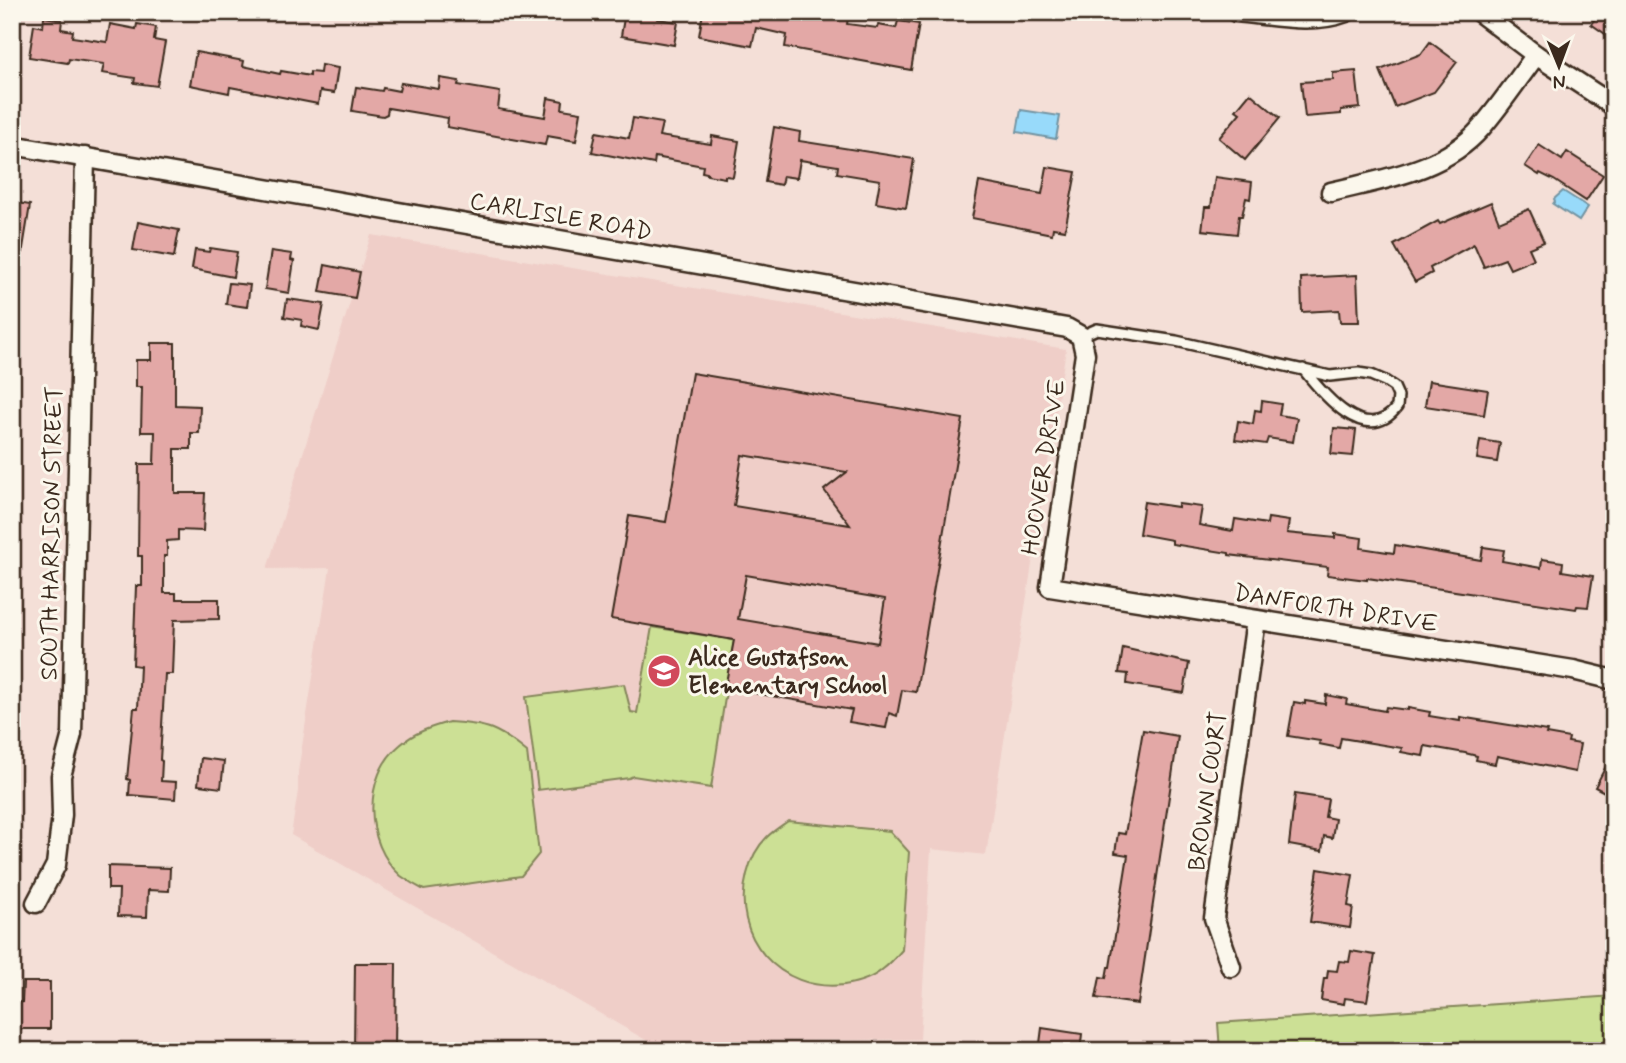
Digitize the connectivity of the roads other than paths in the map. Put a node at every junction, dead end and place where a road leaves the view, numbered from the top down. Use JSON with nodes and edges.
{"nodes":[{"id":1,"x":1236,"y":12,"type":"edge"},
{"id":2,"x":1346,"y":12,"type":"edge"},
{"id":3,"x":1479,"y":12,"type":"edge"},
{"id":4,"x":1536,"y":55,"type":"junction"},
{"id":5,"x":1614,"y":106,"type":"edge"},
{"id":6,"x":12,"y":145,"type":"edge"},
{"id":7,"x":85,"y":157,"type":"junction"},
{"id":8,"x":1331,"y":192,"type":"dead end"},
{"id":9,"x":1081,"y":336,"type":"junction"},
{"id":10,"x":1303,"y":369,"type":"junction"},
{"id":11,"x":1050,"y":587,"type":"joint"},
{"id":12,"x":1256,"y":621,"type":"junction"},
{"id":13,"x":1614,"y":680,"type":"edge"},
{"id":14,"x":36,"y":903,"type":"dead end"},
{"id":15,"x":1231,"y":967,"type":"dead end"}],
"edges":[{"from":1,"to":2,"type":"street"},
{"from":3,"to":4,"type":"street"},
{"from":4,"to":5,"type":"street"},
{"from":4,"to":8,"type":"street"},
{"from":6,"to":7,"type":"street","name":"CARLISLE ROAD"},
{"from":7,"to":9,"type":"street","name":"CARLISLE ROAD"},
{"from":7,"to":14,"type":"street","name":"SOUTH HARRISON STREET"},
{"from":9,"to":10,"type":"lane"},
{"from":9,"to":11,"type":"street","name":"HOOVER DRIVE"},
{"from":10,"to":10,"type":"lane"},
{"from":11,"to":12,"type":"street","name":"DANFORTH DRIVE"},
{"from":12,"to":13,"type":"street","name":"DANFORTH DRIVE"},
{"from":12,"to":15,"type":"street","name":"BROWN COURT"}]}
